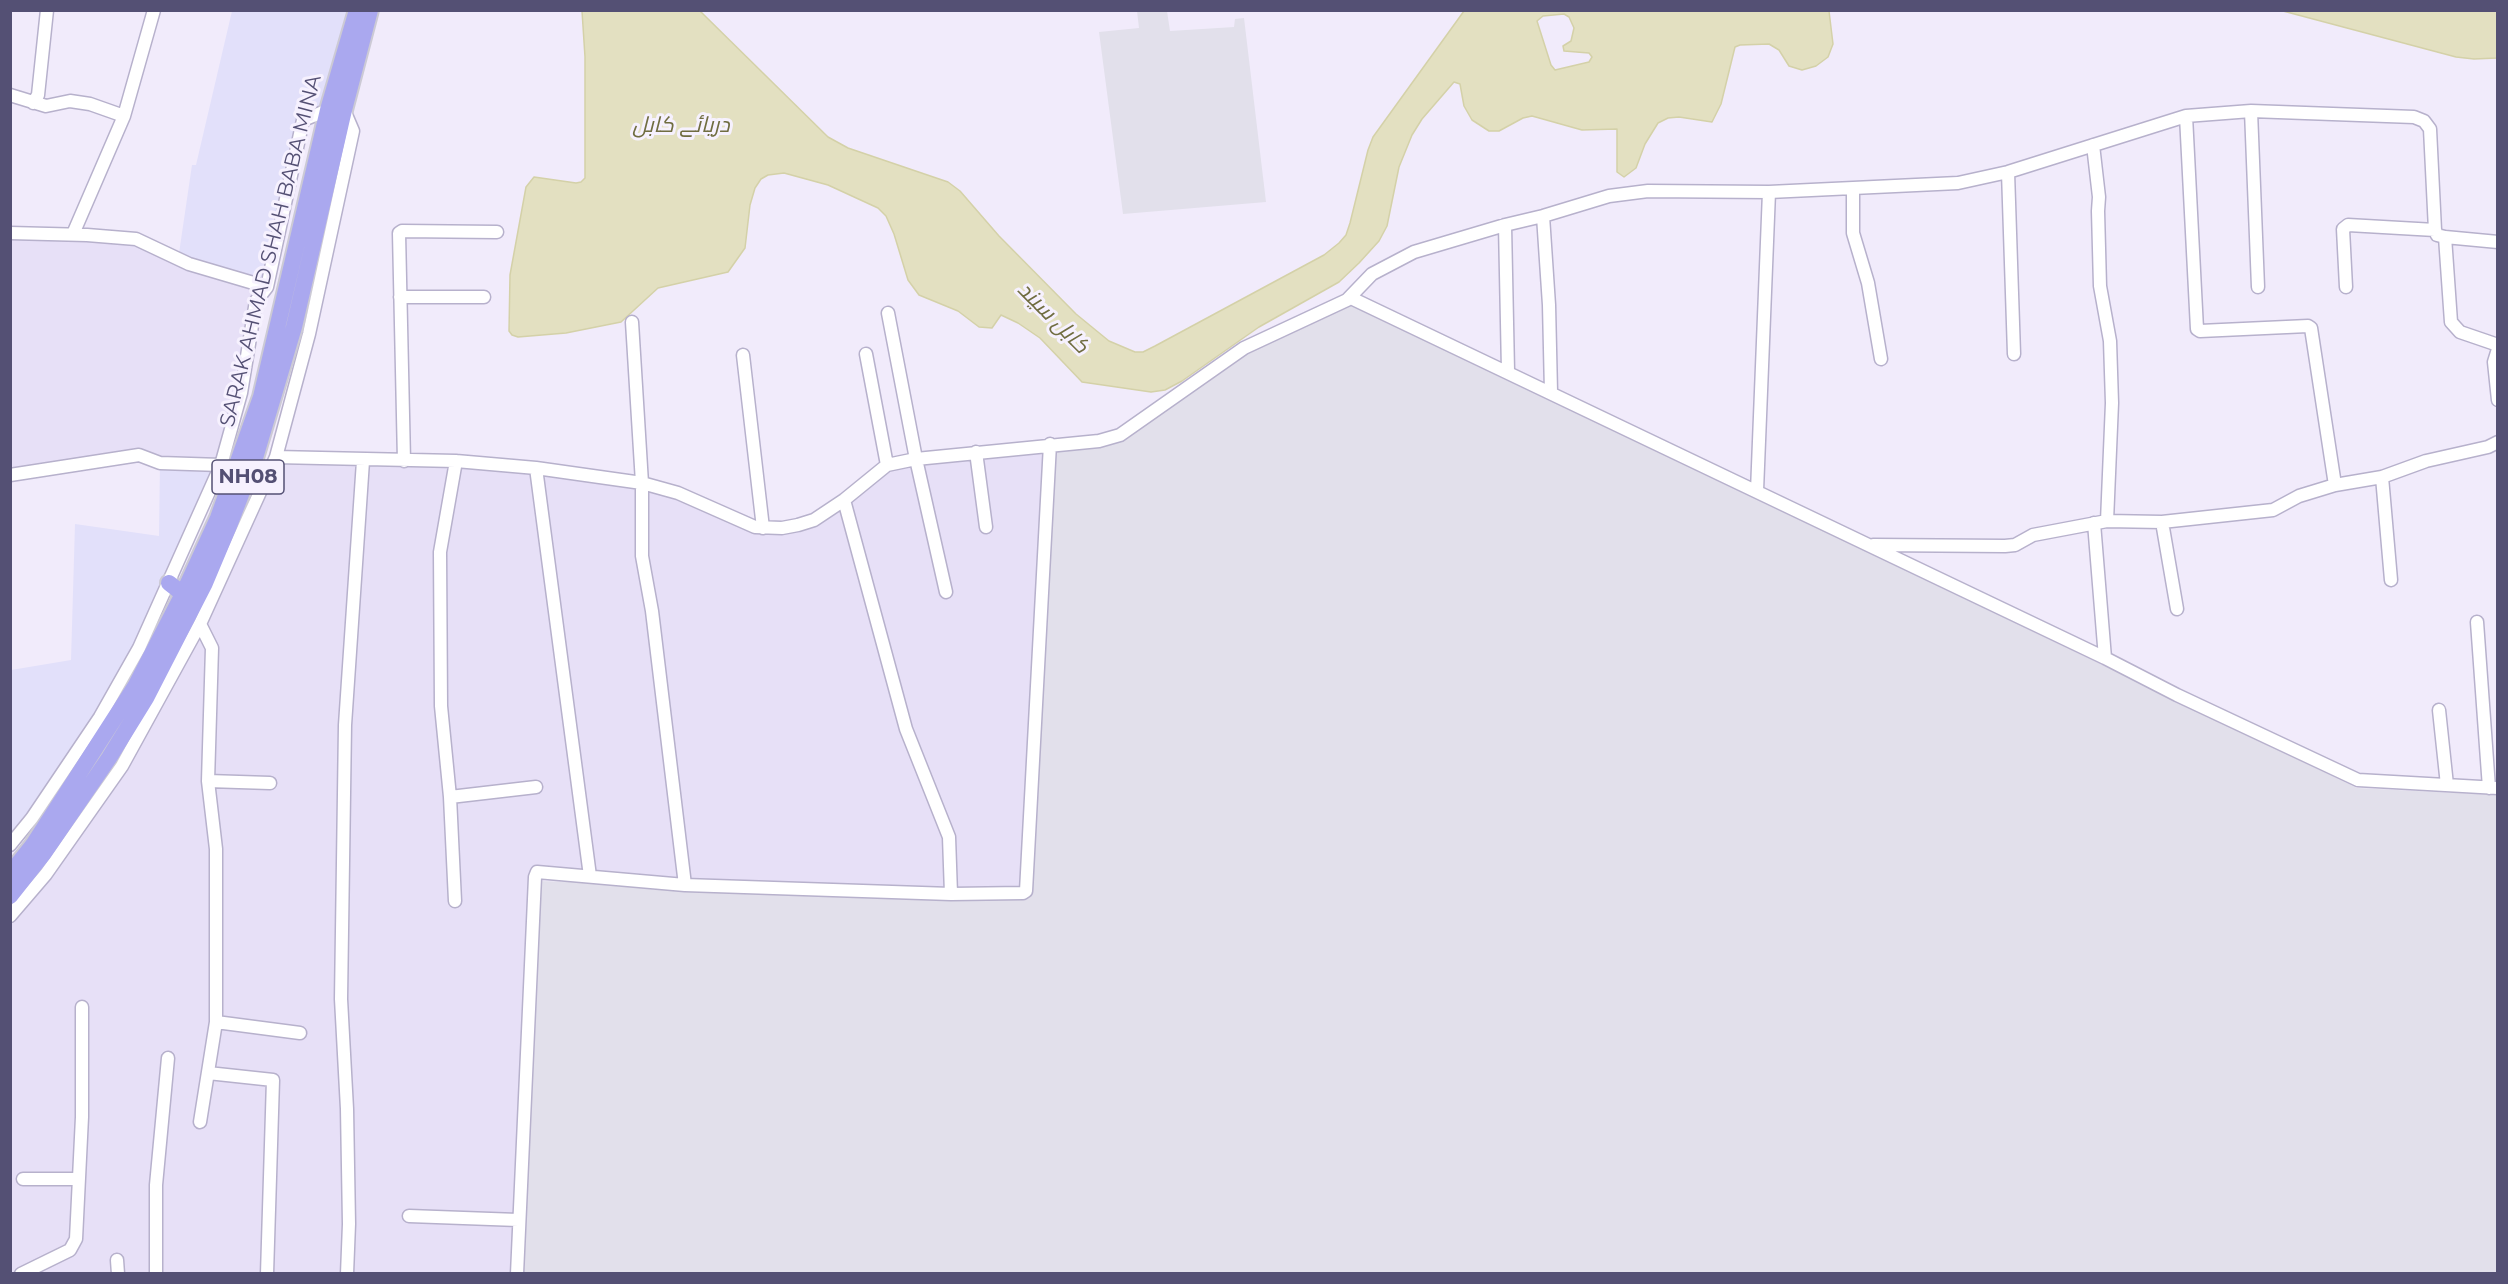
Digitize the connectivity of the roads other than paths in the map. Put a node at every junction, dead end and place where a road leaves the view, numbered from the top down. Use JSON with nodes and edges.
{"nodes":[{"id":1,"x":46,"y":10,"type":"edge"},
{"id":2,"x":154,"y":10,"type":"edge"},
{"id":3,"x":357,"y":10,"type":"edge"},
{"id":4,"x":370,"y":10,"type":"edge"},
{"id":5,"x":10,"y":96,"type":"edge"},
{"id":6,"x":33,"y":103,"type":"junction"},
{"id":7,"x":336,"y":110,"type":"junction"},
{"id":8,"x":2251,"y":111,"type":"junction"},
{"id":9,"x":124,"y":116,"type":"junction"},
{"id":10,"x":2186,"y":116,"type":"junction"},
{"id":11,"x":2093,"y":145,"type":"junction"},
{"id":12,"x":2008,"y":172,"type":"junction"},
{"id":13,"x":1853,"y":189,"type":"junction"},
{"id":14,"x":1769,"y":192,"type":"junction"},
{"id":15,"x":1543,"y":216,"type":"junction"},
{"id":16,"x":1505,"y":225,"type":"junction"},
{"id":17,"x":497,"y":232,"type":"dead end"},
{"id":18,"x":10,"y":233,"type":"edge"},
{"id":19,"x":2440,"y":233,"type":"junction"},
{"id":20,"x":73,"y":234,"type":"junction"},
{"id":21,"x":2498,"y":242,"type":"edge"},
{"id":22,"x":267,"y":287,"type":"junction"},
{"id":23,"x":2258,"y":287,"type":"dead end"},
{"id":24,"x":2346,"y":287,"type":"dead end"},
{"id":25,"x":400,"y":297,"type":"junction"},
{"id":26,"x":484,"y":297,"type":"dead end"},
{"id":27,"x":1351,"y":298,"type":"junction"},
{"id":28,"x":888,"y":313,"type":"dead end"},
{"id":29,"x":632,"y":322,"type":"dead end"},
{"id":30,"x":2498,"y":347,"type":"edge"},
{"id":31,"x":866,"y":354,"type":"dead end"},
{"id":32,"x":2013,"y":354,"type":"dead end"},
{"id":33,"x":743,"y":355,"type":"dead end"},
{"id":34,"x":1881,"y":359,"type":"dead end"},
{"id":35,"x":1508,"y":371,"type":"junction"},
{"id":36,"x":1551,"y":392,"type":"junction"},
{"id":37,"x":2498,"y":400,"type":"edge"},
{"id":38,"x":2498,"y":442,"type":"edge"},
{"id":39,"x":1050,"y":444,"type":"junction"},
{"id":40,"x":976,"y":452,"type":"junction"},
{"id":41,"x":276,"y":457,"type":"junction"},
{"id":42,"x":916,"y":459,"type":"junction"},
{"id":43,"x":363,"y":461,"type":"junction"},
{"id":44,"x":404,"y":461,"type":"junction"},
{"id":45,"x":456,"y":462,"type":"junction"},
{"id":46,"x":221,"y":465,"type":"junction"},
{"id":47,"x":888,"y":465,"type":"junction"},
{"id":48,"x":536,"y":468,"type":"junction"},
{"id":49,"x":10,"y":475,"type":"edge"},
{"id":50,"x":2382,"y":477,"type":"junction"},
{"id":51,"x":642,"y":483,"type":"junction"},
{"id":52,"x":2336,"y":485,"type":"junction"},
{"id":53,"x":1758,"y":491,"type":"junction"},
{"id":54,"x":844,"y":500,"type":"junction"},
{"id":55,"x":2100,"y":522,"type":"junction"},
{"id":56,"x":2162,"y":522,"type":"junction"},
{"id":57,"x":986,"y":527,"type":"dead end"},
{"id":58,"x":763,"y":528,"type":"junction"},
{"id":59,"x":1869,"y":545,"type":"junction"},
{"id":60,"x":2391,"y":580,"type":"dead end"},
{"id":61,"x":169,"y":583,"type":"junction"},
{"id":62,"x":210,"y":587,"type":"junction"},
{"id":63,"x":946,"y":592,"type":"dead end"},
{"id":64,"x":183,"y":594,"type":"junction"},
{"id":65,"x":2177,"y":609,"type":"dead end"},
{"id":66,"x":2477,"y":622,"type":"dead end"},
{"id":67,"x":200,"y":624,"type":"junction"},
{"id":68,"x":145,"y":652,"type":"junction"},
{"id":69,"x":2105,"y":658,"type":"junction"},
{"id":70,"x":2439,"y":710,"type":"dead end"},
{"id":71,"x":208,"y":781,"type":"junction"},
{"id":72,"x":270,"y":783,"type":"dead end"},
{"id":73,"x":2447,"y":785,"type":"junction"},
{"id":74,"x":536,"y":787,"type":"dead end"},
{"id":75,"x":2493,"y":788,"type":"edge"},
{"id":76,"x":450,"y":797,"type":"junction"},
{"id":77,"x":12,"y":838,"type":"edge"},
{"id":78,"x":10,"y":874,"type":"edge"},
{"id":79,"x":590,"y":876,"type":"junction"},
{"id":80,"x":686,"y":885,"type":"junction"},
{"id":81,"x":951,"y":894,"type":"junction"},
{"id":82,"x":10,"y":896,"type":"edge"},
{"id":83,"x":454,"y":901,"type":"dead end"},
{"id":84,"x":10,"y":916,"type":"edge"},
{"id":85,"x":82,"y":1007,"type":"dead end"},
{"id":86,"x":216,"y":1022,"type":"junction"},
{"id":87,"x":300,"y":1033,"type":"dead end"},
{"id":88,"x":168,"y":1058,"type":"dead end"},
{"id":89,"x":208,"y":1073,"type":"junction"},
{"id":90,"x":200,"y":1122,"type":"dead end"},
{"id":91,"x":23,"y":1179,"type":"dead end"},
{"id":92,"x":78,"y":1179,"type":"junction"},
{"id":93,"x":409,"y":1216,"type":"dead end"},
{"id":94,"x":518,"y":1220,"type":"junction"},
{"id":95,"x":117,"y":1260,"type":"dead end"},
{"id":96,"x":21,"y":1274,"type":"edge"},
{"id":97,"x":117,"y":1274,"type":"edge"},
{"id":98,"x":156,"y":1274,"type":"edge"},
{"id":99,"x":267,"y":1274,"type":"edge"},
{"id":100,"x":347,"y":1274,"type":"edge"},
{"id":101,"x":517,"y":1274,"type":"edge"}],
"edges":[{"from":1,"to":6,"type":"street"},
{"from":2,"to":9,"type":"street"},
{"from":3,"to":7,"type":"highway","name":"SARAK AHMAD SHAH BABA MINA","number":"NH08"},
{"from":4,"to":7,"type":"highway","number":"NH08"},
{"from":5,"to":6,"type":"street"},
{"from":6,"to":9,"type":"street"},
{"from":7,"to":22,"type":"street"},
{"from":7,"to":41,"type":"street"},
{"from":7,"to":62,"type":"highway","number":"NH08"},
{"from":7,"to":64,"type":"highway","name":"SARAK AHMAD SHAH BABA MINA","number":"NH08"},
{"from":8,"to":10,"type":"street"},
{"from":8,"to":19,"type":"street"},
{"from":8,"to":23,"type":"street"},
{"from":9,"to":20,"type":"street"},
{"from":10,"to":11,"type":"street"},
{"from":10,"to":52,"type":"street"},
{"from":11,"to":12,"type":"street"},
{"from":11,"to":55,"type":"street"},
{"from":12,"to":13,"type":"street"},
{"from":12,"to":32,"type":"street"},
{"from":13,"to":14,"type":"street"},
{"from":13,"to":34,"type":"street"},
{"from":14,"to":15,"type":"street"},
{"from":14,"to":53,"type":"street"},
{"from":15,"to":16,"type":"street"},
{"from":15,"to":36,"type":"street"},
{"from":16,"to":27,"type":"street"},
{"from":16,"to":35,"type":"street"},
{"from":17,"to":25,"type":"street"},
{"from":18,"to":20,"type":"street"},
{"from":19,"to":21,"type":"street"},
{"from":19,"to":24,"type":"street"},
{"from":19,"to":30,"type":"street"},
{"from":20,"to":22,"type":"street"},
{"from":22,"to":46,"type":"street"},
{"from":25,"to":26,"type":"street"},
{"from":25,"to":44,"type":"street"},
{"from":27,"to":35,"type":"street"},
{"from":27,"to":39,"type":"street"},
{"from":28,"to":42,"type":"street"},
{"from":29,"to":51,"type":"street"},
{"from":30,"to":37,"type":"street"},
{"from":31,"to":47,"type":"street"},
{"from":33,"to":58,"type":"street"},
{"from":35,"to":36,"type":"street"},
{"from":36,"to":53,"type":"street"},
{"from":38,"to":50,"type":"street"},
{"from":39,"to":40,"type":"street"},
{"from":39,"to":81,"type":"street"},
{"from":40,"to":42,"type":"street"},
{"from":40,"to":57,"type":"street"},
{"from":41,"to":43,"type":"street"},
{"from":41,"to":62,"type":"street"},
{"from":42,"to":47,"type":"street"},
{"from":42,"to":63,"type":"street"},
{"from":43,"to":44,"type":"street"},
{"from":43,"to":100,"type":"street"},
{"from":44,"to":45,"type":"street"},
{"from":45,"to":48,"type":"street"},
{"from":45,"to":76,"type":"street"},
{"from":46,"to":49,"type":"street"},
{"from":46,"to":61,"type":"street"},
{"from":47,"to":54,"type":"street"},
{"from":48,"to":51,"type":"street"},
{"from":48,"to":79,"type":"street"},
{"from":50,"to":52,"type":"street"},
{"from":50,"to":60,"type":"street"},
{"from":51,"to":58,"type":"street"},
{"from":51,"to":80,"type":"street"},
{"from":52,"to":56,"type":"street"},
{"from":53,"to":59,"type":"street"},
{"from":54,"to":58,"type":"street"},
{"from":54,"to":81,"type":"street"},
{"from":55,"to":56,"type":"street"},
{"from":55,"to":59,"type":"street"},
{"from":55,"to":69,"type":"street"},
{"from":56,"to":65,"type":"street"},
{"from":59,"to":69,"type":"street"},
{"from":61,"to":64,"type":"highway"},
{"from":61,"to":68,"type":"street"},
{"from":62,"to":67,"type":"street"},
{"from":62,"to":82,"type":"highway","number":"NH08"},
{"from":64,"to":68,"type":"highway","name":"SARAK AHMAD SHAH BABA MINA","number":"NH08"},
{"from":66,"to":75,"type":"street"},
{"from":67,"to":71,"type":"street"},
{"from":67,"to":84,"type":"street"},
{"from":68,"to":77,"type":"street"},
{"from":68,"to":78,"type":"highway","name":"SARAK AHMAD SHAH BABA MINA","number":"NH08"},
{"from":69,"to":73,"type":"street"},
{"from":70,"to":73,"type":"street"},
{"from":71,"to":72,"type":"street"},
{"from":71,"to":86,"type":"street"},
{"from":73,"to":75,"type":"street"},
{"from":74,"to":76,"type":"street"},
{"from":76,"to":83,"type":"street"},
{"from":79,"to":80,"type":"street"},
{"from":79,"to":94,"type":"street"},
{"from":80,"to":81,"type":"street"},
{"from":85,"to":92,"type":"street"},
{"from":86,"to":87,"type":"street"},
{"from":86,"to":89,"type":"street"},
{"from":88,"to":98,"type":"street"},
{"from":89,"to":90,"type":"street"},
{"from":89,"to":99,"type":"street"},
{"from":91,"to":92,"type":"street"},
{"from":92,"to":96,"type":"street"},
{"from":93,"to":94,"type":"street"},
{"from":94,"to":101,"type":"street"},
{"from":95,"to":97,"type":"street"}]}
